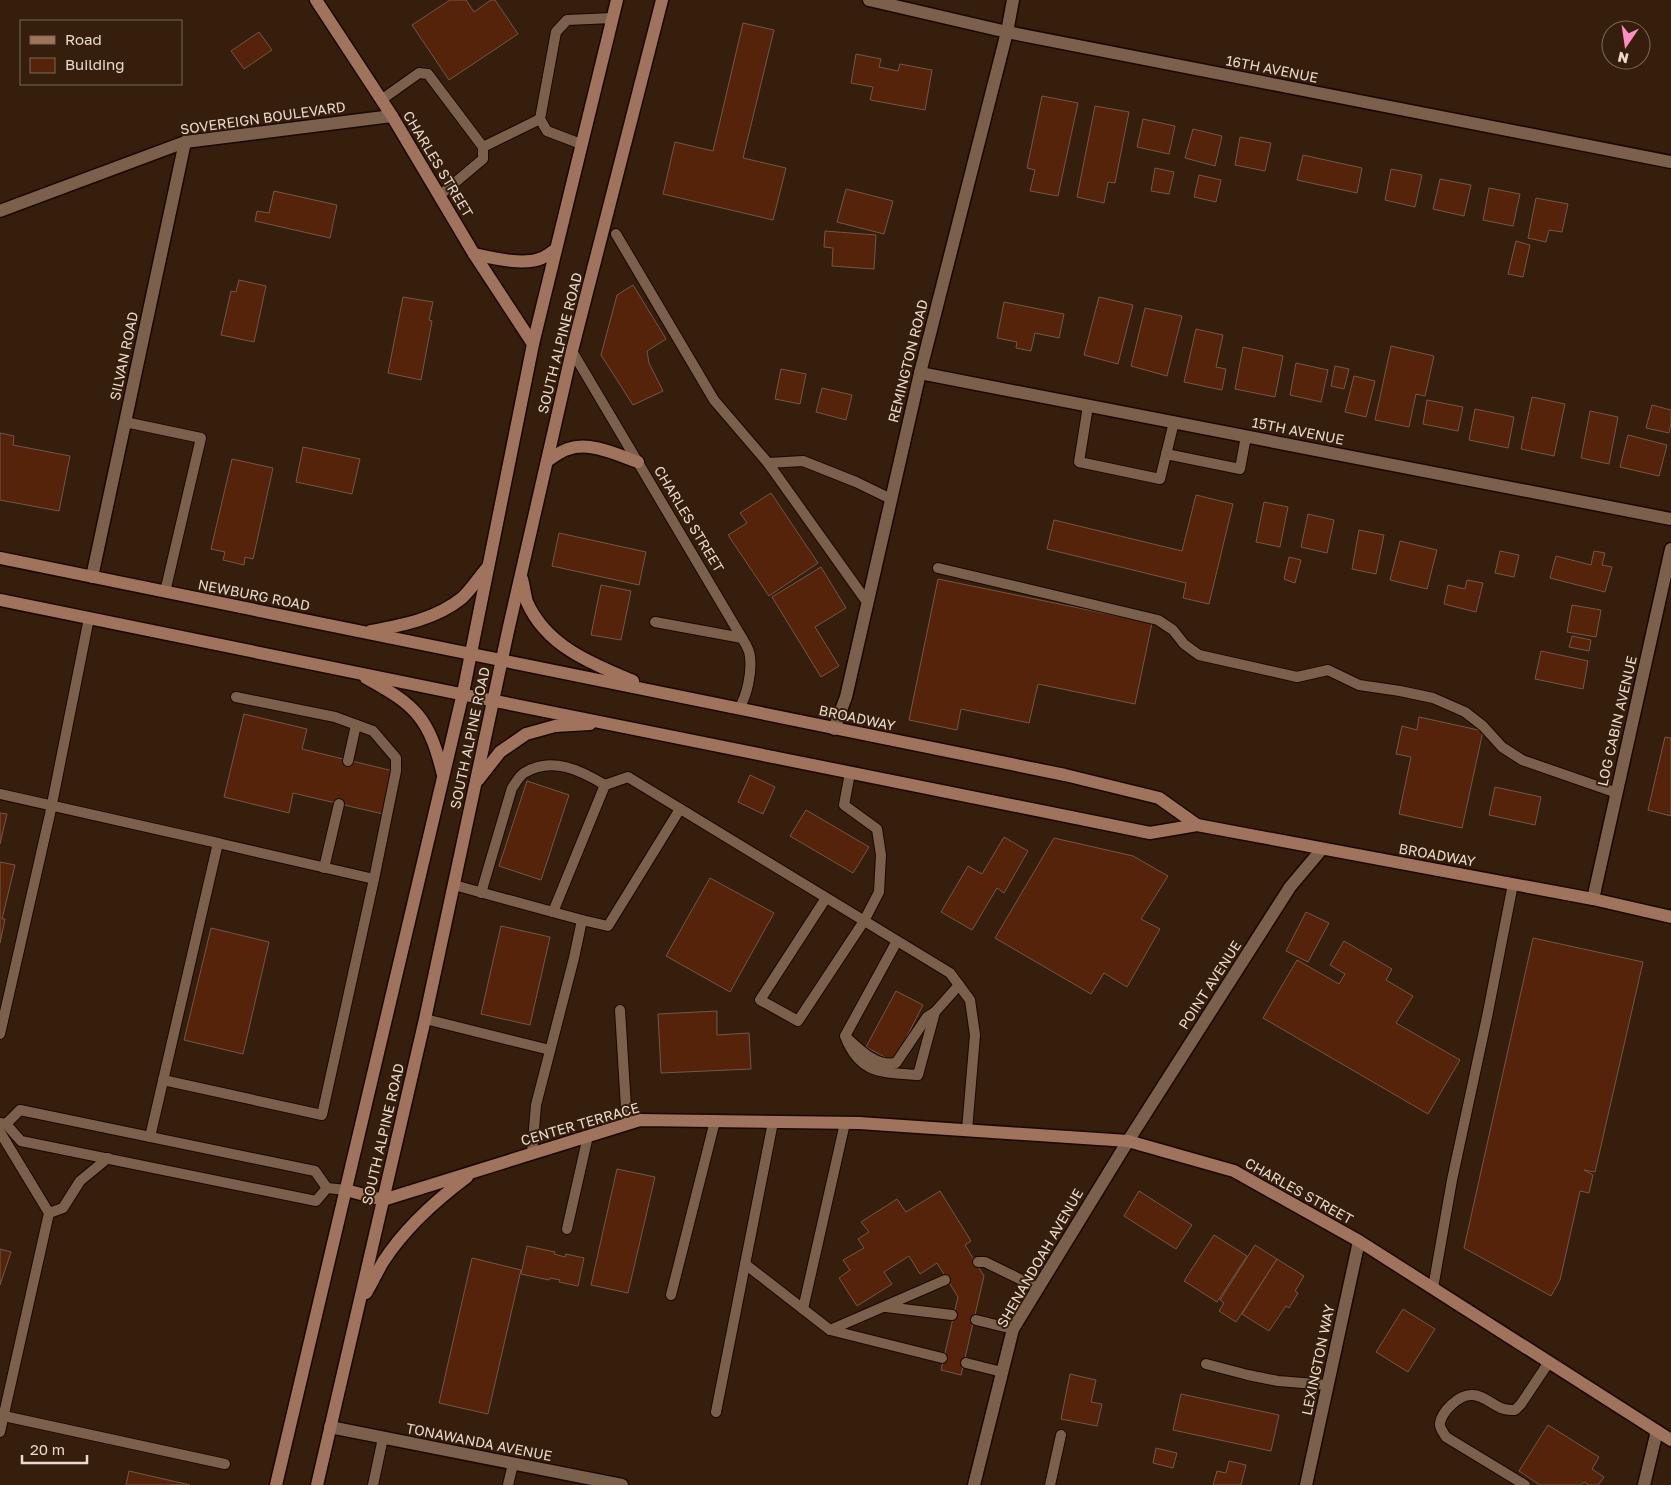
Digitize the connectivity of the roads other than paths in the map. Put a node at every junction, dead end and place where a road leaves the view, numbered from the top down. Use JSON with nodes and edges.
{"nodes":[{"id":1,"x":316,"y":0,"type":"edge"},
{"id":2,"x":617,"y":0,"type":"edge"},
{"id":3,"x":662,"y":0,"type":"edge"},
{"id":4,"x":869,"y":0,"type":"edge"},
{"id":5,"x":1013,"y":0,"type":"edge"},
{"id":6,"x":612,"y":18,"type":"junction"},
{"id":7,"x":1007,"y":32,"type":"junction"},
{"id":8,"x":381,"y":100,"type":"junction"},
{"id":9,"x":392,"y":116,"type":"junction"},
{"id":10,"x":540,"y":120,"type":"junction"},
{"id":11,"x":185,"y":142,"type":"junction"},
{"id":12,"x":581,"y":144,"type":"junction"},
{"id":13,"x":483,"y":147,"type":"junction"},
{"id":14,"x":1671,"y":162,"type":"edge"},
{"id":15,"x":439,"y":196,"type":"junction"},
{"id":16,"x":0,"y":211,"type":"edge"},
{"id":17,"x":616,"y":234,"type":"dead end"},
{"id":18,"x":556,"y":249,"type":"junction"},
{"id":19,"x":474,"y":254,"type":"junction"},
{"id":20,"x":533,"y":344,"type":"junction"},
{"id":21,"x":572,"y":351,"type":"junction"},
{"id":22,"x":920,"y":373,"type":"junction"},
{"id":23,"x":1088,"y":406,"type":"junction"},
{"id":24,"x":125,"y":422,"type":"junction"},
{"id":25,"x":1174,"y":422,"type":"junction"},
{"id":26,"x":1246,"y":436,"type":"junction"},
{"id":27,"x":1166,"y":454,"type":"junction"},
{"id":28,"x":547,"y":461,"type":"junction"},
{"id":29,"x":638,"y":462,"type":"junction"},
{"id":30,"x":768,"y":463,"type":"junction"},
{"id":31,"x":891,"y":499,"type":"junction"},
{"id":32,"x":1671,"y":519,"type":"edge"},
{"id":33,"x":1671,"y":549,"type":"edge"},
{"id":34,"x":0,"y":558,"type":"edge"},
{"id":35,"x":488,"y":566,"type":"junction"},
{"id":36,"x":938,"y":568,"type":"dead end"},
{"id":37,"x":521,"y":574,"type":"junction"},
{"id":38,"x":92,"y":577,"type":"junction"},
{"id":39,"x":164,"y":592,"type":"junction"},
{"id":40,"x":0,"y":600,"type":"edge"},
{"id":41,"x":867,"y":602,"type":"junction"},
{"id":42,"x":89,"y":618,"type":"junction"},
{"id":43,"x":655,"y":622,"type":"dead end"},
{"id":44,"x":363,"y":632,"type":"junction"},
{"id":45,"x":742,"y":638,"type":"junction"},
{"id":46,"x":472,"y":654,"type":"junction"},
{"id":47,"x":502,"y":660,"type":"junction"},
{"id":48,"x":356,"y":672,"type":"junction"},
{"id":49,"x":463,"y":693,"type":"junction"},
{"id":50,"x":662,"y":693,"type":"junction"},
{"id":51,"x":236,"y":697,"type":"dead end"},
{"id":52,"x":494,"y":699,"type":"junction"},
{"id":53,"x":739,"y":709,"type":"junction"},
{"id":54,"x":604,"y":723,"type":"junction"},
{"id":55,"x":356,"y":725,"type":"junction"},
{"id":56,"x":834,"y":729,"type":"junction"},
{"id":57,"x":348,"y":761,"type":"dead end"},
{"id":58,"x":850,"y":773,"type":"junction"},
{"id":59,"x":444,"y":777,"type":"junction"},
{"id":60,"x":475,"y":784,"type":"junction"},
{"id":61,"x":605,"y":785,"type":"junction"},
{"id":62,"x":1617,"y":793,"type":"junction"},
{"id":63,"x":0,"y":794,"type":"edge"},
{"id":64,"x":339,"y":804,"type":"dead end"},
{"id":65,"x":52,"y":805,"type":"junction"},
{"id":66,"x":680,"y":808,"type":"junction"},
{"id":67,"x":1197,"y":825,"type":"junction"},
{"id":68,"x":218,"y":843,"type":"junction"},
{"id":69,"x":1322,"y":849,"type":"junction"},
{"id":70,"x":324,"y":868,"type":"junction"},
{"id":71,"x":374,"y":878,"type":"junction"},
{"id":72,"x":1513,"y":884,"type":"junction"},
{"id":73,"x":454,"y":885,"type":"junction"},
{"id":74,"x":481,"y":893,"type":"junction"},
{"id":75,"x":826,"y":898,"type":"junction"},
{"id":76,"x":1593,"y":899,"type":"junction"},
{"id":77,"x":553,"y":912,"type":"junction"},
{"id":78,"x":1671,"y":917,"type":"edge"},
{"id":79,"x":582,"y":920,"type":"junction"},
{"id":80,"x":864,"y":920,"type":"junction"},
{"id":81,"x":897,"y":941,"type":"junction"},
{"id":82,"x":959,"y":985,"type":"junction"},
{"id":83,"x":620,"y":1010,"type":"dead end"},
{"id":84,"x":935,"y":1012,"type":"junction"},
{"id":85,"x":425,"y":1019,"type":"junction"},
{"id":86,"x":0,"y":1034,"type":"edge"},
{"id":87,"x":845,"y":1036,"type":"junction"},
{"id":88,"x":550,"y":1050,"type":"junction"},
{"id":89,"x":163,"y":1080,"type":"junction"},
{"id":90,"x":714,"y":1121,"type":"junction"},
{"id":91,"x":773,"y":1122,"type":"junction"},
{"id":92,"x":845,"y":1122,"type":"junction"},
{"id":93,"x":859,"y":1123,"type":"joint"},
{"id":94,"x":627,"y":1124,"type":"junction"},
{"id":95,"x":2,"y":1126,"type":"edge"},
{"id":96,"x":967,"y":1130,"type":"junction"},
{"id":97,"x":588,"y":1136,"type":"junction"},
{"id":98,"x":150,"y":1137,"type":"junction"},
{"id":99,"x":1128,"y":1141,"type":"junction"},
{"id":100,"x":532,"y":1153,"type":"junction"},
{"id":101,"x":108,"y":1158,"type":"junction"},
{"id":102,"x":474,"y":1171,"type":"junction"},
{"id":103,"x":327,"y":1188,"type":"junction"},
{"id":104,"x":346,"y":1190,"type":"junction"},
{"id":105,"x":383,"y":1200,"type":"junction"},
{"id":106,"x":49,"y":1213,"type":"junction"},
{"id":107,"x":567,"y":1229,"type":"dead end"},
{"id":108,"x":1359,"y":1241,"type":"junction"},
{"id":109,"x":978,"y":1262,"type":"dead end"},
{"id":110,"x":746,"y":1264,"type":"junction"},
{"id":111,"x":945,"y":1280,"type":"dead end"},
{"id":112,"x":1038,"y":1288,"type":"junction"},
{"id":113,"x":1433,"y":1288,"type":"junction"},
{"id":114,"x":671,"y":1295,"type":"dead end"},
{"id":115,"x":884,"y":1307,"type":"junction"},
{"id":116,"x":358,"y":1308,"type":"junction"},
{"id":117,"x":803,"y":1309,"type":"junction"},
{"id":118,"x":952,"y":1314,"type":"dead end"},
{"id":119,"x":976,"y":1320,"type":"dead end"},
{"id":120,"x":1013,"y":1329,"type":"junction"},
{"id":121,"x":830,"y":1330,"type":"junction"},
{"id":122,"x":942,"y":1358,"type":"dead end"},
{"id":123,"x":1549,"y":1362,"type":"junction"},
{"id":124,"x":966,"y":1364,"type":"dead end"},
{"id":125,"x":1206,"y":1364,"type":"dead end"},
{"id":126,"x":1002,"y":1372,"type":"junction"},
{"id":127,"x":1328,"y":1385,"type":"junction"},
{"id":128,"x":716,"y":1412,"type":"dead end"},
{"id":129,"x":4,"y":1416,"type":"junction"},
{"id":130,"x":330,"y":1428,"type":"junction"},
{"id":131,"x":1657,"y":1431,"type":"junction"},
{"id":132,"x":0,"y":1432,"type":"edge"},
{"id":133,"x":1061,"y":1435,"type":"dead end"},
{"id":134,"x":383,"y":1438,"type":"junction"},
{"id":135,"x":1671,"y":1440,"type":"edge"},
{"id":136,"x":226,"y":1464,"type":"dead end"},
{"id":137,"x":513,"y":1464,"type":"junction"},
{"id":138,"x":276,"y":1485,"type":"edge"},
{"id":139,"x":317,"y":1485,"type":"edge"},
{"id":140,"x":373,"y":1485,"type":"edge"},
{"id":141,"x":508,"y":1485,"type":"edge"},
{"id":142,"x":622,"y":1485,"type":"edge"},
{"id":143,"x":975,"y":1485,"type":"edge"},
{"id":144,"x":1050,"y":1485,"type":"edge"},
{"id":145,"x":1306,"y":1485,"type":"edge"},
{"id":146,"x":1525,"y":1485,"type":"edge"},
{"id":147,"x":1644,"y":1485,"type":"edge"}],
"edges":[{"from":1,"to":8,"type":"main road","name":"CHARLES STREET"},
{"from":2,"to":6,"type":"main road","name":"SOUTH ALPINE ROAD"},
{"from":3,"to":21,"type":"main road","name":"SOUTH ALPINE ROAD"},
{"from":4,"to":7,"type":"street","name":"16TH AVENUE"},
{"from":5,"to":7,"type":"street","name":"REMINGTON ROAD"},
{"from":6,"to":10,"type":"lane"},
{"from":6,"to":12,"type":"main road","name":"SOUTH ALPINE ROAD"},
{"from":7,"to":14,"type":"street","name":"16TH AVENUE"},
{"from":7,"to":22,"type":"street","name":"REMINGTON ROAD"},
{"from":8,"to":9,"type":"main road","name":"CHARLES STREET"},
{"from":8,"to":13,"type":"lane"},
{"from":9,"to":11,"type":"street","name":"SOVEREIGN BOULEVARD"},
{"from":9,"to":15,"type":"main road","name":"CHARLES STREET"},
{"from":10,"to":12,"type":"lane"},
{"from":10,"to":13,"type":"lane"},
{"from":11,"to":16,"type":"street","name":"SOVEREIGN BOULEVARD"},
{"from":11,"to":24,"type":"street","name":"SILVAN ROAD"},
{"from":12,"to":18,"type":"main road","name":"SOUTH ALPINE ROAD"},
{"from":13,"to":15,"type":"lane"},
{"from":15,"to":19,"type":"main road","name":"CHARLES STREET"},
{"from":17,"to":30,"type":"lane"},
{"from":18,"to":19,"type":"main road"},
{"from":18,"to":20,"type":"main road","name":"SOUTH ALPINE ROAD"},
{"from":19,"to":20,"type":"main road","name":"CHARLES STREET"},
{"from":20,"to":35,"type":"main road","name":"SOUTH ALPINE ROAD"},
{"from":21,"to":28,"type":"main road","name":"SOUTH ALPINE ROAD"},
{"from":21,"to":29,"type":"lane","name":"CHARLES STREET"},
{"from":22,"to":23,"type":"street","name":"15TH AVENUE"},
{"from":22,"to":31,"type":"street","name":"REMINGTON ROAD"},
{"from":23,"to":25,"type":"street","name":"15TH AVENUE"},
{"from":23,"to":27,"type":"lane"},
{"from":24,"to":38,"type":"street","name":"SILVAN ROAD"},
{"from":24,"to":39,"type":"lane"},
{"from":25,"to":26,"type":"street","name":"15TH AVENUE"},
{"from":25,"to":27,"type":"lane"},
{"from":26,"to":27,"type":"lane"},
{"from":26,"to":32,"type":"street","name":"15TH AVENUE"},
{"from":28,"to":29,"type":"main road"},
{"from":28,"to":37,"type":"main road","name":"SOUTH ALPINE ROAD"},
{"from":29,"to":45,"type":"lane","name":"CHARLES STREET"},
{"from":30,"to":31,"type":"lane"},
{"from":30,"to":41,"type":"lane"},
{"from":31,"to":41,"type":"street","name":"REMINGTON ROAD"},
{"from":33,"to":62,"type":"street","name":"LOG CABIN AVENUE"},
{"from":34,"to":38,"type":"main road","name":"NEWBURG ROAD"},
{"from":35,"to":44,"type":"main road"},
{"from":35,"to":46,"type":"main road","name":"SOUTH ALPINE ROAD"},
{"from":36,"to":62,"type":"lane"},
{"from":37,"to":47,"type":"main road","name":"SOUTH ALPINE ROAD"},
{"from":37,"to":50,"type":"main road"},
{"from":38,"to":39,"type":"main road","name":"NEWBURG ROAD"},
{"from":39,"to":44,"type":"main road","name":"NEWBURG ROAD"},
{"from":40,"to":42,"type":"main road"},
{"from":41,"to":56,"type":"street","name":"REMINGTON ROAD"},
{"from":42,"to":48,"type":"main road"},
{"from":42,"to":65,"type":"lane"},
{"from":43,"to":45,"type":"lane"},
{"from":44,"to":46,"type":"main road","name":"NEWBURG ROAD"},
{"from":45,"to":53,"type":"lane","name":"CHARLES STREET"},
{"from":46,"to":47,"type":"main road","name":"NEWBURG ROAD"},
{"from":46,"to":49,"type":"main road","name":"SOUTH ALPINE ROAD"},
{"from":47,"to":50,"type":"main road","name":"BROADWAY"},
{"from":47,"to":52,"type":"main road","name":"SOUTH ALPINE ROAD"},
{"from":48,"to":49,"type":"main road"},
{"from":48,"to":59,"type":"main road"},
{"from":49,"to":52,"type":"main road"},
{"from":49,"to":59,"type":"main road","name":"SOUTH ALPINE ROAD"},
{"from":50,"to":53,"type":"main road","name":"BROADWAY"},
{"from":51,"to":55,"type":"lane"},
{"from":52,"to":54,"type":"main road","name":"BROADWAY"},
{"from":52,"to":60,"type":"main road","name":"SOUTH ALPINE ROAD"},
{"from":53,"to":56,"type":"main road","name":"BROADWAY"},
{"from":54,"to":58,"type":"main road","name":"BROADWAY"},
{"from":54,"to":60,"type":"main road"},
{"from":55,"to":57,"type":"lane"},
{"from":55,"to":71,"type":"lane"},
{"from":56,"to":67,"type":"main road","name":"BROADWAY"},
{"from":58,"to":67,"type":"main road","name":"BROADWAY"},
{"from":58,"to":80,"type":"lane"},
{"from":59,"to":104,"type":"main road","name":"SOUTH ALPINE ROAD"},
{"from":60,"to":73,"type":"main road","name":"SOUTH ALPINE ROAD"},
{"from":61,"to":66,"type":"lane"},
{"from":61,"to":74,"type":"lane"},
{"from":61,"to":77,"type":"lane"},
{"from":62,"to":76,"type":"street","name":"LOG CABIN AVENUE"},
{"from":63,"to":65,"type":"lane"},
{"from":64,"to":70,"type":"lane"},
{"from":65,"to":68,"type":"lane"},
{"from":65,"to":86,"type":"lane"},
{"from":66,"to":75,"type":"lane"},
{"from":66,"to":79,"type":"lane"},
{"from":67,"to":69,"type":"main road","name":"BROADWAY"},
{"from":68,"to":70,"type":"lane"},
{"from":68,"to":89,"type":"lane"},
{"from":69,"to":72,"type":"main road","name":"BROADWAY"},
{"from":69,"to":99,"type":"street","name":"POINT AVENUE"},
{"from":70,"to":71,"type":"lane"},
{"from":71,"to":89,"type":"lane"},
{"from":72,"to":76,"type":"main road","name":"BROADWAY"},
{"from":72,"to":113,"type":"lane"},
{"from":73,"to":74,"type":"lane"},
{"from":73,"to":85,"type":"main road","name":"SOUTH ALPINE ROAD"},
{"from":74,"to":77,"type":"lane"},
{"from":75,"to":80,"type":"lane"},
{"from":75,"to":80,"type":"lane"},
{"from":76,"to":78,"type":"main road","name":"BROADWAY"},
{"from":77,"to":79,"type":"lane"},
{"from":79,"to":88,"type":"lane"},
{"from":80,"to":81,"type":"lane"},
{"from":81,"to":82,"type":"lane"},
{"from":81,"to":87,"type":"lane"},
{"from":82,"to":84,"type":"lane"},
{"from":82,"to":96,"type":"lane"},
{"from":83,"to":94,"type":"lane"},
{"from":84,"to":87,"type":"lane"},
{"from":84,"to":87,"type":"lane"},
{"from":85,"to":88,"type":"lane"},
{"from":85,"to":105,"type":"main road","name":"SOUTH ALPINE ROAD"},
{"from":88,"to":100,"type":"lane"},
{"from":89,"to":98,"type":"lane"},
{"from":90,"to":91,"type":"main road","name":"CENTER TERRACE"},
{"from":90,"to":94,"type":"main road","name":"CENTER TERRACE"},
{"from":90,"to":114,"type":"lane"},
{"from":91,"to":92,"type":"main road","name":"CENTER TERRACE"},
{"from":91,"to":110,"type":"lane"},
{"from":92,"to":93,"type":"main road","name":"CENTER TERRACE"},
{"from":92,"to":117,"type":"lane"},
{"from":93,"to":96,"type":"main road","name":"CHARLES STREET"},
{"from":94,"to":97,"type":"main road","name":"CENTER TERRACE"},
{"from":95,"to":98,"type":"lane"},
{"from":95,"to":101,"type":"lane"},
{"from":95,"to":106,"type":"lane"},
{"from":96,"to":99,"type":"main road","name":"CHARLES STREET"},
{"from":97,"to":100,"type":"main road","name":"CENTER TERRACE"},
{"from":97,"to":107,"type":"lane"},
{"from":98,"to":103,"type":"lane"},
{"from":99,"to":108,"type":"main road","name":"CHARLES STREET"},
{"from":99,"to":112,"type":"street","name":"SHENANDOAH AVENUE"},
{"from":100,"to":102,"type":"main road","name":"CENTER TERRACE"},
{"from":101,"to":103,"type":"lane"},
{"from":101,"to":106,"type":"lane"},
{"from":102,"to":105,"type":"main road","name":"CENTER TERRACE"},
{"from":102,"to":116,"type":"main road"},
{"from":103,"to":104,"type":"lane"},
{"from":104,"to":105,"type":"main road"},
{"from":104,"to":138,"type":"main road","name":"SOUTH ALPINE ROAD"},
{"from":105,"to":116,"type":"main road","name":"SOUTH ALPINE ROAD"},
{"from":106,"to":129,"type":"lane"},
{"from":108,"to":113,"type":"main road","name":"CHARLES STREET"},
{"from":108,"to":127,"type":"street","name":"LEXINGTON WAY"},
{"from":109,"to":112,"type":"lane"},
{"from":110,"to":117,"type":"lane"},
{"from":110,"to":128,"type":"lane"},
{"from":111,"to":115,"type":"lane"},
{"from":112,"to":120,"type":"street","name":"SHENANDOAH AVENUE"},
{"from":113,"to":123,"type":"main road","name":"CHARLES STREET"},
{"from":115,"to":118,"type":"lane"},
{"from":115,"to":121,"type":"lane"},
{"from":116,"to":130,"type":"main road","name":"SOUTH ALPINE ROAD"},
{"from":117,"to":121,"type":"lane"},
{"from":119,"to":120,"type":"lane"},
{"from":120,"to":126,"type":"street","name":"SHENANDOAH AVENUE"},
{"from":121,"to":122,"type":"lane"},
{"from":123,"to":131,"type":"main road","name":"CHARLES STREET"},
{"from":123,"to":146,"type":"lane"},
{"from":124,"to":126,"type":"lane"},
{"from":125,"to":127,"type":"lane"},
{"from":126,"to":143,"type":"street","name":"SHENANDOAH AVENUE"},
{"from":127,"to":145,"type":"street","name":"LEXINGTON WAY"},
{"from":129,"to":132,"type":"lane"},
{"from":129,"to":136,"type":"lane"},
{"from":130,"to":134,"type":"street","name":"TONAWANDA AVENUE"},
{"from":130,"to":139,"type":"main road","name":"SOUTH ALPINE ROAD"},
{"from":131,"to":135,"type":"main road","name":"CHARLES STREET"},
{"from":131,"to":147,"type":"street"},
{"from":133,"to":144,"type":"lane"},
{"from":134,"to":137,"type":"street","name":"TONAWANDA AVENUE"},
{"from":134,"to":140,"type":"lane"},
{"from":137,"to":141,"type":"lane"},
{"from":137,"to":142,"type":"street","name":"TONAWANDA AVENUE"}]}
